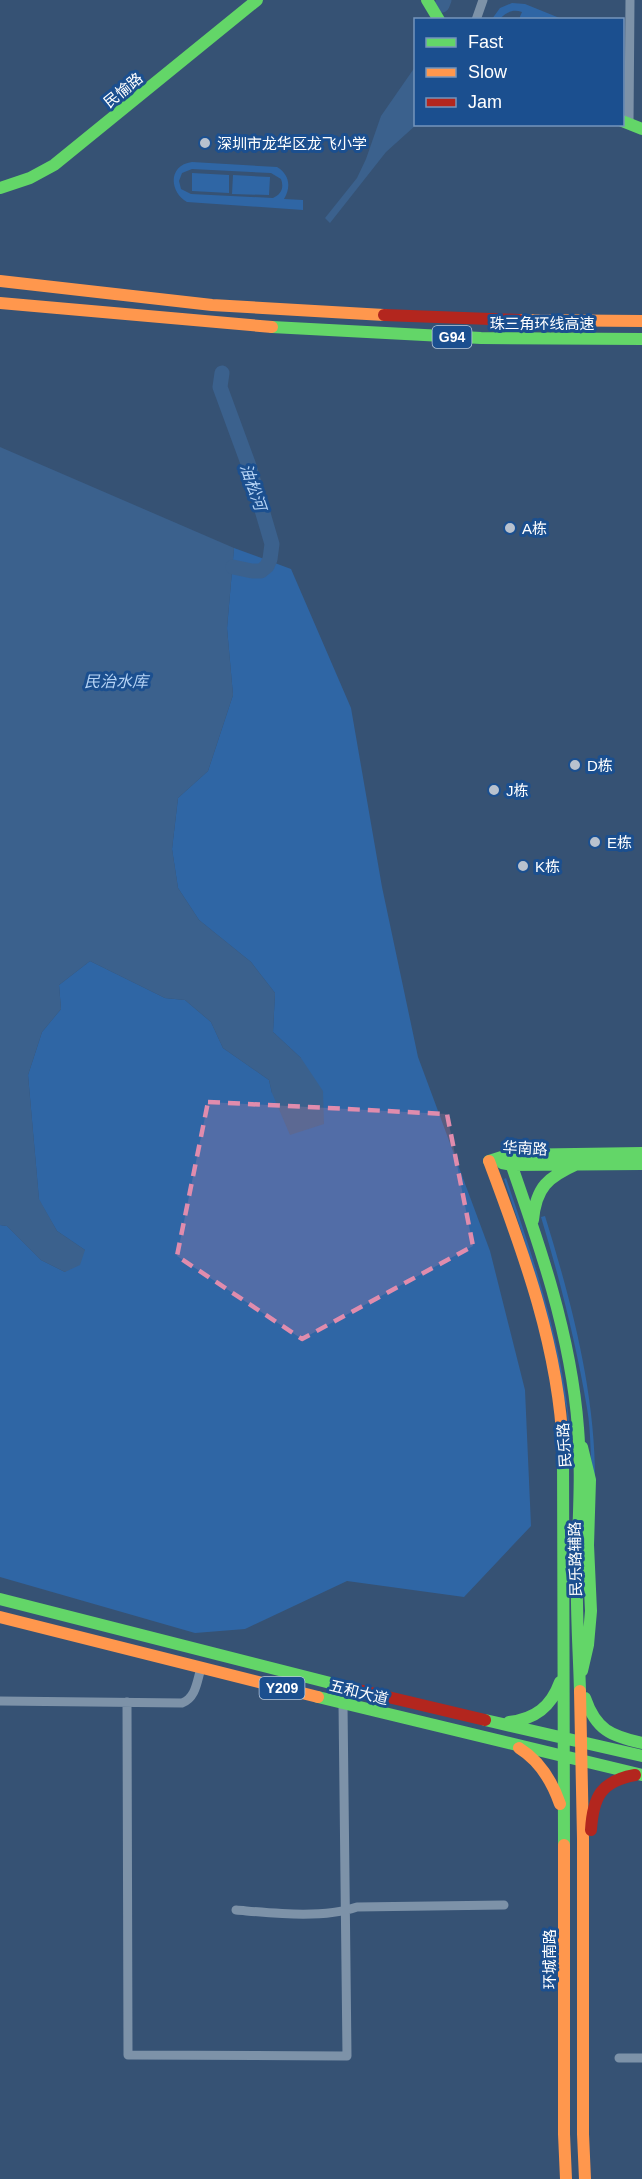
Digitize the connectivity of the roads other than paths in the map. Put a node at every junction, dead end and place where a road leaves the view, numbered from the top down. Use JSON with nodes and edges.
{"nodes":[{"id":1,"x":257,"y":0,"type":"edge"},
{"id":2,"x":426,"y":0,"type":"edge"},
{"id":3,"x":483,"y":0,"type":"edge"},
{"id":4,"x":630,"y":0,"type":"edge"},
{"id":5,"x":438,"y":18,"type":"edge"},
{"id":6,"x":477,"y":18,"type":"edge"},
{"id":7,"x":626,"y":122,"type":"edge"},
{"id":8,"x":642,"y":129,"type":"edge"},
{"id":9,"x":0,"y":188,"type":"edge"},
{"id":10,"x":0,"y":282,"type":"edge"},
{"id":11,"x":0,"y":303,"type":"edge"},
{"id":12,"x":642,"y":321,"type":"edge"},
{"id":13,"x":642,"y":339,"type":"edge"},
{"id":14,"x":642,"y":1153,"type":"edge"},
{"id":15,"x":510,"y":1160,"type":"junction"},
{"id":16,"x":489,"y":1161,"type":"joint"},
{"id":17,"x":577,"y":1164,"type":"junction"},
{"id":18,"x":642,"y":1164,"type":"edge"},
{"id":19,"x":533,"y":1231,"type":"junction"},
{"id":20,"x":0,"y":1599,"type":"edge"},
{"id":21,"x":0,"y":1617,"type":"edge"},
{"id":22,"x":201,"y":1668,"type":"junction"},
{"id":23,"x":563,"y":1672,"type":"junction"},
{"id":24,"x":580,"y":1681,"type":"junction"},
{"id":25,"x":0,"y":1701,"type":"edge"},
{"id":26,"x":127,"y":1702,"type":"junction"},
{"id":27,"x":344,"y":1704,"type":"junction"},
{"id":28,"x":490,"y":1722,"type":"junction"},
{"id":29,"x":564,"y":1739,"type":"junction"},
{"id":30,"x":582,"y":1743,"type":"junction"},
{"id":31,"x":642,"y":1743,"type":"edge"},
{"id":32,"x":509,"y":1744,"type":"junction"},
{"id":33,"x":642,"y":1756,"type":"edge"},
{"id":34,"x":564,"y":1757,"type":"junction"},
{"id":35,"x":582,"y":1761,"type":"junction"},
{"id":36,"x":641,"y":1775,"type":"edge"},
{"id":37,"x":564,"y":1820,"type":"junction"},
{"id":38,"x":564,"y":1886,"type":"junction"},
{"id":39,"x":582,"y":1886,"type":"junction"},
{"id":40,"x":504,"y":1905,"type":"dead end"},
{"id":41,"x":236,"y":1910,"type":"dead end"},
{"id":42,"x":345,"y":1911,"type":"junction"},
{"id":43,"x":619,"y":2058,"type":"dead end"},
{"id":44,"x":642,"y":2058,"type":"edge"},
{"id":45,"x":566,"y":2179,"type":"edge"},
{"id":46,"x":585,"y":2179,"type":"edge"}],
"edges":[{"from":1,"to":9,"type":"main road","name":"民愉路"},
{"from":2,"to":5,"type":"main road"},
{"from":3,"to":6,"type":"street"},
{"from":4,"to":7,"type":"street"},
{"from":7,"to":8,"type":"main road"},
{"from":10,"to":12,"type":"main road","name":"珠三角环线高速","number":"G94"},
{"from":11,"to":13,"type":"main road","name":"珠三角环线高速","number":"G94"},
{"from":14,"to":15,"type":"main road","name":"华南路"},
{"from":15,"to":16,"type":"main road","name":"华南路"},
{"from":15,"to":17,"type":"main road","name":"华南路"},
{"from":15,"to":19,"type":"main road","name":"民乐路"},
{"from":16,"to":23,"type":"main road","name":"民乐路"},
{"from":17,"to":18,"type":"main road","name":"华南路"},
{"from":17,"to":19,"type":"main road"},
{"from":19,"to":24,"type":"main road","name":"民乐路"},
{"from":20,"to":28,"type":"main road","name":"五和大道","number":"Y209"},
{"from":21,"to":22,"type":"main road","name":"五和大道","number":"Y209"},
{"from":22,"to":26,"type":"street"},
{"from":22,"to":27,"type":"main road","name":"五和大道","number":"Y209"},
{"from":23,"to":28,"type":"main road"},
{"from":23,"to":29,"type":"main road","name":"民乐路"},
{"from":24,"to":30,"type":"main road","name":"民乐路"},
{"from":24,"to":31,"type":"main road"},
{"from":25,"to":26,"type":"street"},
{"from":26,"to":42,"type":"street"},
{"from":27,"to":32,"type":"main road","name":"五和大道","number":"Y209"},
{"from":27,"to":42,"type":"street"},
{"from":28,"to":29,"type":"main road","name":"五和大道","number":"Y209"},
{"from":29,"to":30,"type":"main road","name":"五和大道","number":"Y209"},
{"from":29,"to":34,"type":"main road","name":"环城南路"},
{"from":30,"to":33,"type":"main road","name":"五和大道","number":"Y209"},
{"from":30,"to":35,"type":"main road"},
{"from":32,"to":34,"type":"main road","name":"五和大道","number":"Y209"},
{"from":32,"to":37,"type":"main road"},
{"from":34,"to":35,"type":"main road","name":"五和大道","number":"Y209"},
{"from":34,"to":37,"type":"main road","name":"环城南路"},
{"from":35,"to":36,"type":"main road","name":"五和大道","number":"Y209"},
{"from":35,"to":39,"type":"main road"},
{"from":36,"to":39,"type":"main road"},
{"from":37,"to":38,"type":"main road","name":"环城南路"},
{"from":38,"to":39,"type":"main road"},
{"from":38,"to":45,"type":"main road","name":"环城南路"},
{"from":39,"to":46,"type":"main road"},
{"from":40,"to":42,"type":"street"},
{"from":41,"to":42,"type":"street"},
{"from":43,"to":44,"type":"street"}]}
